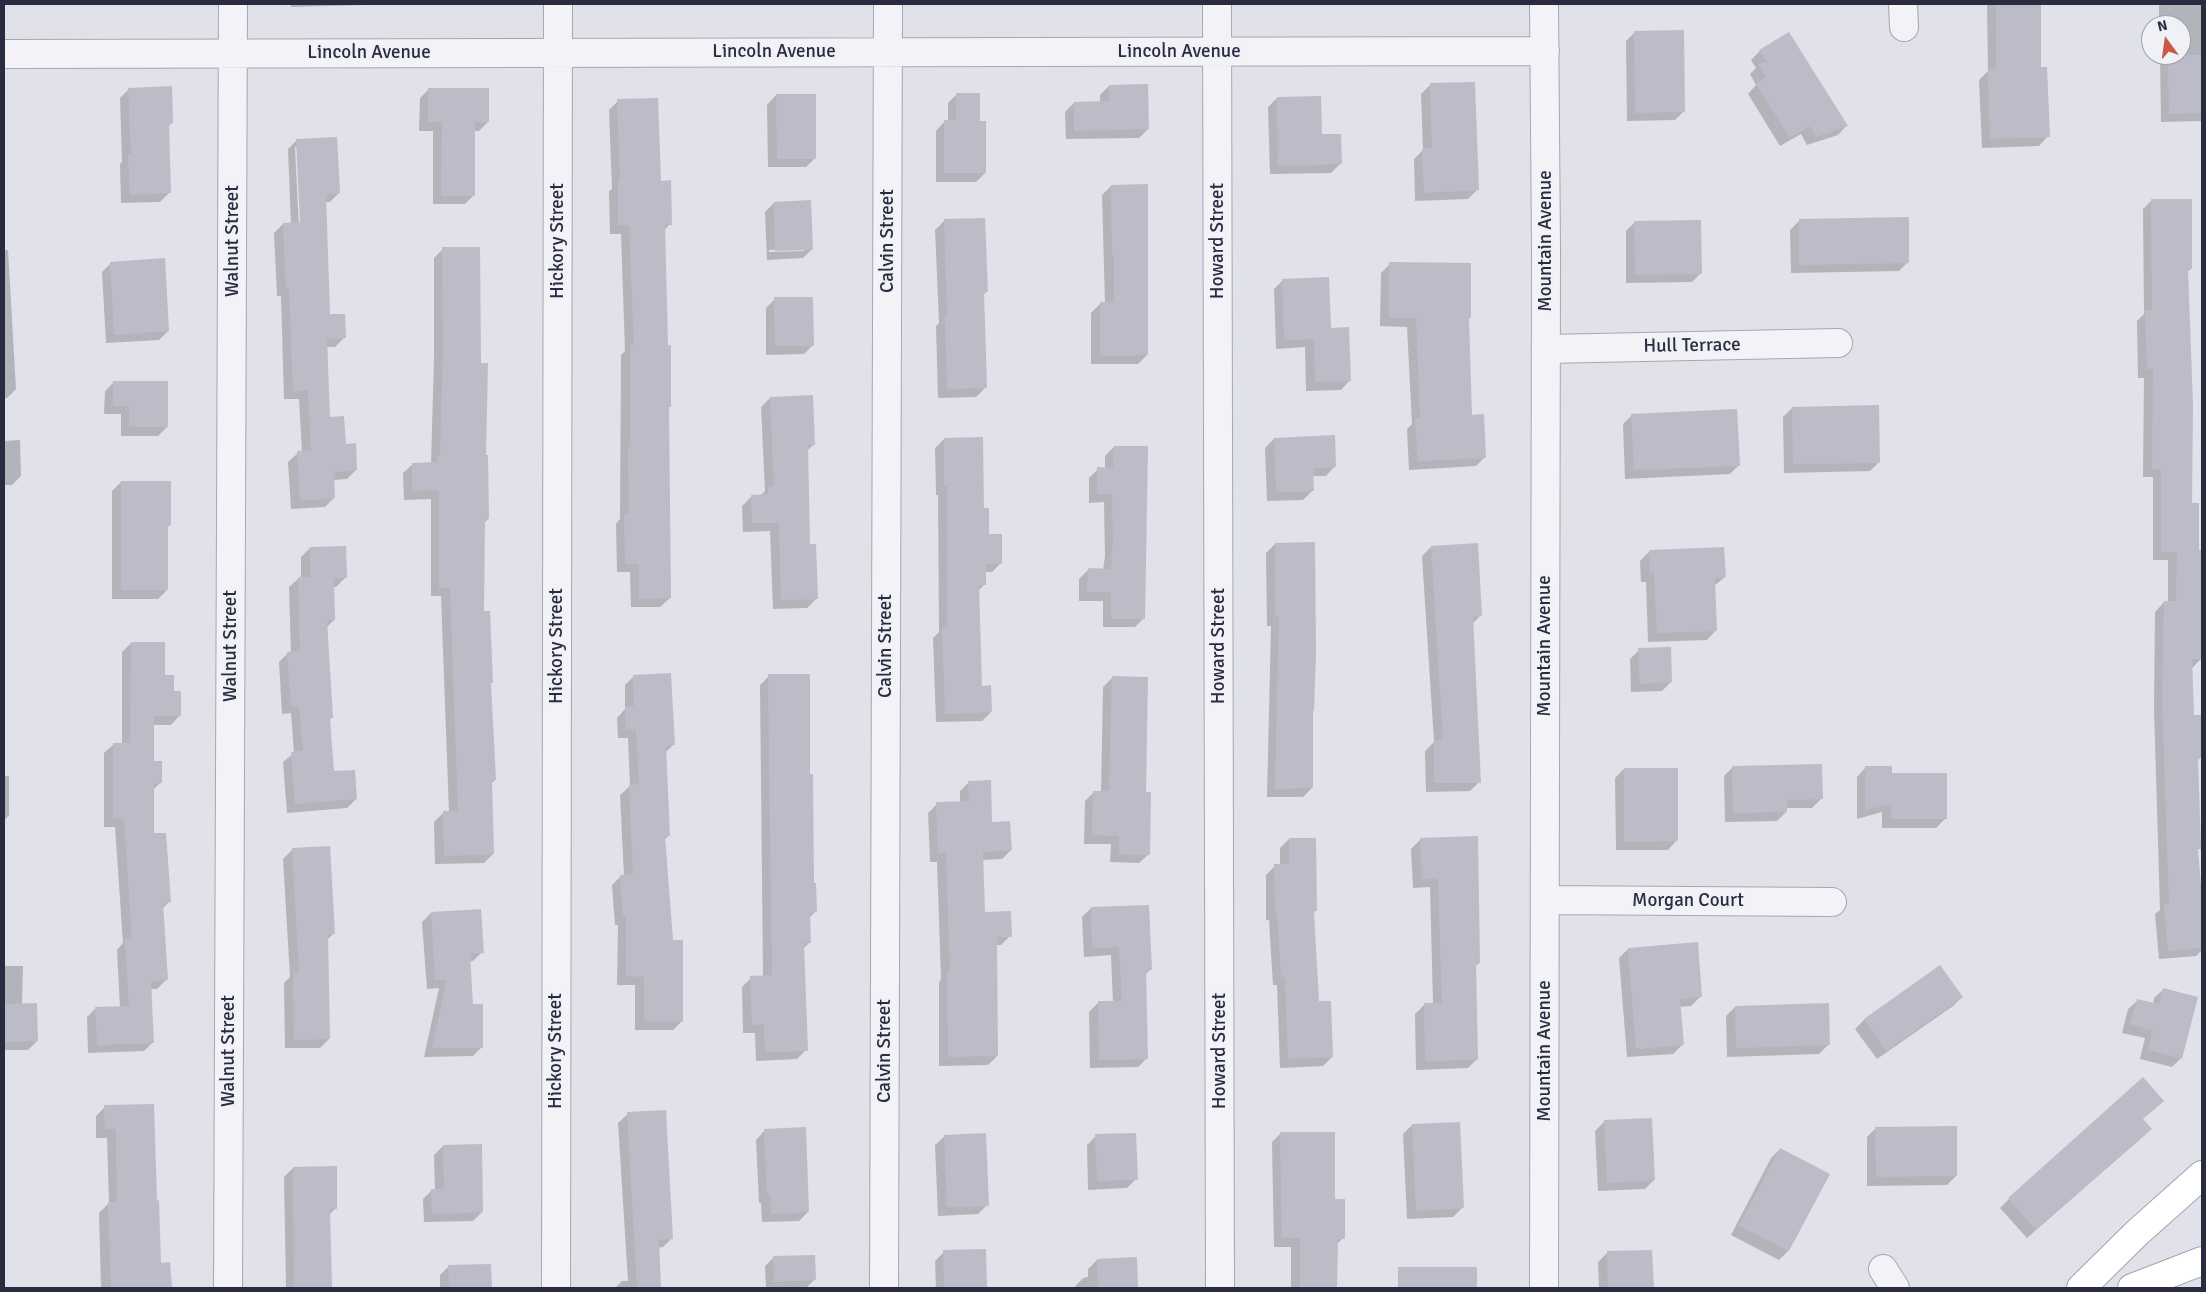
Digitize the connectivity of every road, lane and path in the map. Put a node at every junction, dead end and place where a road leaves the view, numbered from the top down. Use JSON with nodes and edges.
{"nodes":[{"id":1,"x":233,"y":4,"type":"edge"},
{"id":2,"x":558,"y":4,"type":"edge"},
{"id":3,"x":888,"y":4,"type":"edge"},
{"id":4,"x":1218,"y":4,"type":"edge"},
{"id":5,"x":1544,"y":4,"type":"edge"},
{"id":6,"x":1545,"y":51,"type":"junction"},
{"id":7,"x":888,"y":52,"type":"junction"},
{"id":8,"x":1218,"y":52,"type":"junction"},
{"id":9,"x":234,"y":53,"type":"junction"},
{"id":10,"x":558,"y":53,"type":"junction"},
{"id":11,"x":4,"y":54,"type":"edge"},
{"id":12,"x":1838,"y":343,"type":"dead end"},
{"id":13,"x":1546,"y":349,"type":"junction"},
{"id":14,"x":1545,"y":900,"type":"junction"},
{"id":15,"x":1832,"y":902,"type":"dead end"},
{"id":16,"x":2202,"y":1175,"type":"edge"},
{"id":17,"x":2202,"y":1261,"type":"edge"},
{"id":18,"x":228,"y":1288,"type":"edge"},
{"id":19,"x":556,"y":1288,"type":"edge"},
{"id":20,"x":884,"y":1288,"type":"edge"},
{"id":21,"x":1220,"y":1288,"type":"edge"},
{"id":22,"x":1544,"y":1288,"type":"edge"},
{"id":23,"x":2081,"y":1288,"type":"edge"},
{"id":24,"x":2132,"y":1288,"type":"edge"}],
"edges":[{"from":1,"to":9,"type":"street","name":"Walnut Street"},
{"from":2,"to":10,"type":"street","name":"Hickory Street"},
{"from":3,"to":7,"type":"street","name":"Calvin Street"},
{"from":4,"to":8,"type":"street","name":"Howard Street"},
{"from":5,"to":6,"type":"street","name":"Mountain Avenue"},
{"from":6,"to":8,"type":"street","name":"Lincoln Avenue"},
{"from":6,"to":13,"type":"street","name":"Mountain Avenue"},
{"from":7,"to":8,"type":"street","name":"Lincoln Avenue"},
{"from":7,"to":10,"type":"street","name":"Lincoln Avenue"},
{"from":7,"to":20,"type":"street","name":"Calvin Street"},
{"from":8,"to":21,"type":"street","name":"Howard Street"},
{"from":9,"to":10,"type":"street","name":"Lincoln Avenue"},
{"from":9,"to":11,"type":"street","name":"Lincoln Avenue"},
{"from":9,"to":18,"type":"street","name":"Walnut Street"},
{"from":10,"to":19,"type":"street","name":"Hickory Street"},
{"from":12,"to":13,"type":"street","name":"Hull Terrace"},
{"from":13,"to":14,"type":"street","name":"Mountain Avenue"},
{"from":14,"to":15,"type":"street","name":"Morgan Court"},
{"from":14,"to":22,"type":"street","name":"Mountain Avenue"},
{"from":16,"to":23,"type":"main road"},
{"from":17,"to":24,"type":"main road"}]}
